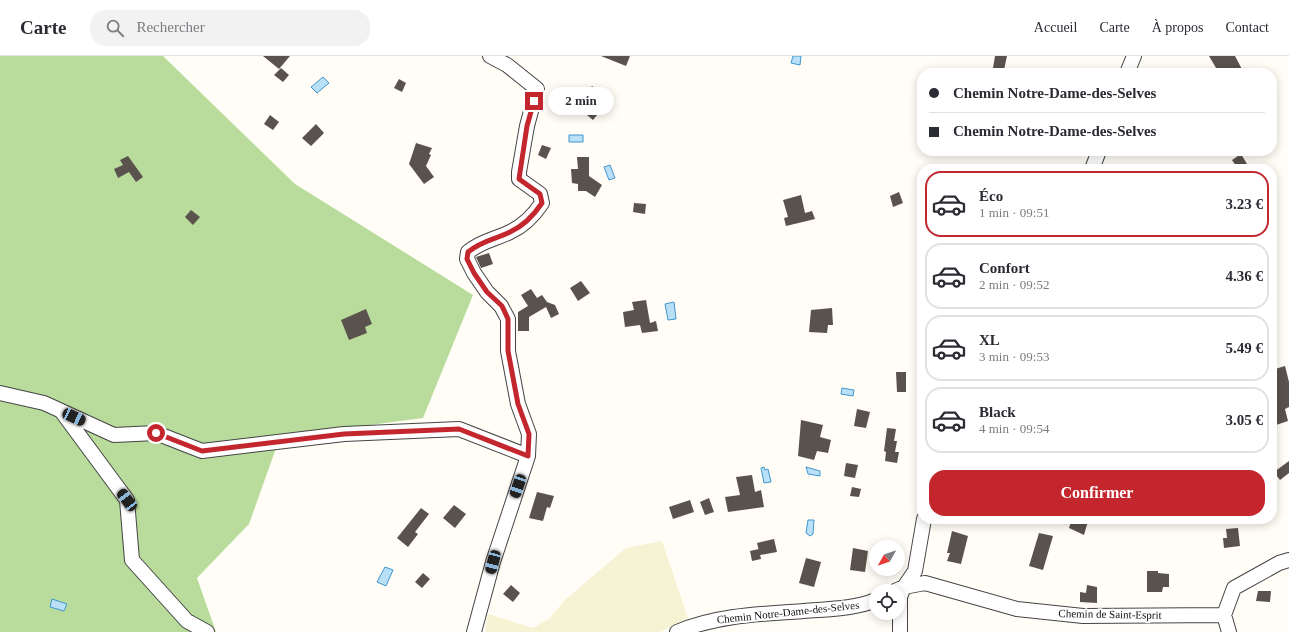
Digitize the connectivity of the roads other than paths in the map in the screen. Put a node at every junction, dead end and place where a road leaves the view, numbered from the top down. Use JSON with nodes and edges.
{"nodes":[{"id":1,"x":490,"y":56,"type":"edge"},
{"id":2,"x":1134,"y":56,"type":"edge"},
{"id":3,"x":1129,"y":68,"type":"edge"},
{"id":4,"x":0,"y":393,"type":"edge"},
{"id":5,"x":61,"y":410,"type":"junction"},
{"id":6,"x":528,"y":456,"type":"junction"},
{"id":7,"x":923,"y":524,"type":"edge"},
{"id":8,"x":1289,"y":560,"type":"edge"},
{"id":9,"x":903,"y":584,"type":"edge"},
{"id":10,"x":905,"y":588,"type":"edge"},
{"id":11,"x":869,"y":602,"type":"edge"},
{"id":12,"x":1224,"y":615,"type":"junction"},
{"id":13,"x":900,"y":620,"type":"edge"},
{"id":14,"x":207,"y":632,"type":"edge"},
{"id":15,"x":474,"y":632,"type":"edge"},
{"id":16,"x":677,"y":632,"type":"edge"},
{"id":17,"x":900,"y":632,"type":"edge"},
{"id":18,"x":1229,"y":632,"type":"edge"}],
"edges":[{"from":1,"to":6,"type":"street"},
{"from":2,"to":3,"type":"street"},
{"from":4,"to":5,"type":"street"},
{"from":5,"to":6,"type":"street"},
{"from":5,"to":14,"type":"street"},
{"from":6,"to":15,"type":"street"},
{"from":7,"to":9,"type":"street"},
{"from":8,"to":12,"type":"street"},
{"from":10,"to":12,"type":"street","name":"Chemin de Saint-Esprit"},
{"from":11,"to":16,"type":"street","name":"Chemin Notre-Dame-des-Selves"},
{"from":12,"to":18,"type":"street"},
{"from":13,"to":17,"type":"street"}]}
